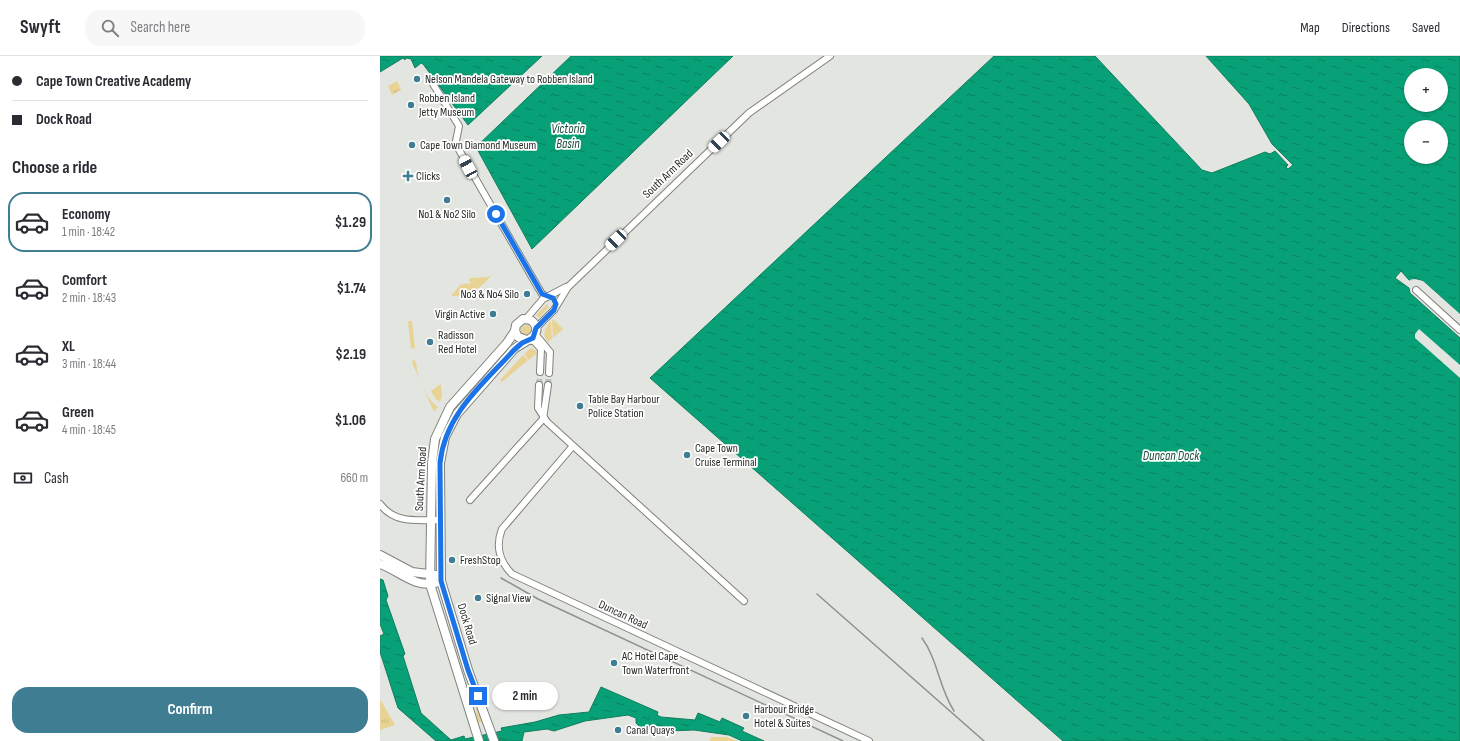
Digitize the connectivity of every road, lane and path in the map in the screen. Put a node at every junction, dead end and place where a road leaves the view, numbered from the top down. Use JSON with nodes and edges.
{"nodes":[{"id":1,"x":830,"y":56,"type":"edge"},
{"id":2,"x":433,"y":84,"type":"dead end"},
{"id":3,"x":568,"y":287,"type":"junction"},
{"id":4,"x":1416,"y":290,"type":"dead end"},
{"id":5,"x":548,"y":297,"type":"junction"},
{"id":6,"x":556,"y":304,"type":"junction"},
{"id":7,"x":526,"y":319,"type":"junction"},
{"id":8,"x":1460,"y":330,"type":"edge"},
{"id":9,"x":515,"y":331,"type":"junction"},
{"id":10,"x":536,"y":331,"type":"junction"},
{"id":11,"x":528,"y":340,"type":"junction"},
{"id":12,"x":540,"y":372,"type":"tunnel mouth"},
{"id":13,"x":549,"y":373,"type":"tunnel mouth"},
{"id":14,"x":539,"y":385,"type":"tunnel mouth"},
{"id":15,"x":548,"y":385,"type":"tunnel mouth"},
{"id":16,"x":543,"y":419,"type":"junction"},
{"id":17,"x":572,"y":447,"type":"junction"},
{"id":18,"x":470,"y":500,"type":"dead end"},
{"id":19,"x":380,"y":504,"type":"edge"},
{"id":20,"x":431,"y":520,"type":"junction"},
{"id":21,"x":440,"y":520,"type":"junction"},
{"id":22,"x":380,"y":555,"type":"edge"},
{"id":23,"x":380,"y":564,"type":"edge"},
{"id":24,"x":430,"y":574,"type":"junction"},
{"id":25,"x":441,"y":578,"type":"junction"},
{"id":26,"x":430,"y":584,"type":"junction"},
{"id":27,"x":744,"y":601,"type":"dead end"},
{"id":28,"x":478,"y":737,"type":"edge"},
{"id":29,"x":494,"y":741,"type":"edge"},
{"id":30,"x":869,"y":741,"type":"edge"}],
"edges":[{"from":1,"to":3,"type":"street","name":"South Arm Road"},
{"from":2,"to":5,"type":"street"},
{"from":3,"to":5,"type":"street","name":"South Arm Road"},
{"from":3,"to":6,"type":"street","name":"South Arm Road"},
{"from":4,"to":8,"type":"street"},
{"from":5,"to":6,"type":"street"},
{"from":5,"to":7,"type":"street","name":"South Arm Road"},
{"from":6,"to":10,"type":"street","name":"South Arm Road"},
{"from":7,"to":9,"type":"street"},
{"from":7,"to":10,"type":"street"},
{"from":9,"to":11,"type":"street"},
{"from":9,"to":20,"type":"street","name":"South Arm Road"},
{"from":10,"to":11,"type":"street"},
{"from":10,"to":13,"type":"street"},
{"from":11,"to":12,"type":"street"},
{"from":11,"to":21,"type":"street","name":"South Arm Road"},
{"from":14,"to":16,"type":"street"},
{"from":15,"to":16,"type":"street"},
{"from":16,"to":17,"type":"street"},
{"from":16,"to":18,"type":"street"},
{"from":17,"to":27,"type":"street"},
{"from":17,"to":30,"type":"street","name":"Duncan Road"},
{"from":19,"to":20,"type":"street"},
{"from":20,"to":21,"type":"street"},
{"from":20,"to":24,"type":"street","name":"South Arm Road"},
{"from":21,"to":25,"type":"street","name":"South Arm Road"},
{"from":22,"to":24,"type":"street"},
{"from":23,"to":26,"type":"street"},
{"from":24,"to":25,"type":"street"},
{"from":24,"to":26,"type":"street","name":"South Arm Road"},
{"from":25,"to":26,"type":"street"},
{"from":25,"to":29,"type":"street","name":"Dock Road"},
{"from":26,"to":28,"type":"street","name":"Dock Road"}]}
